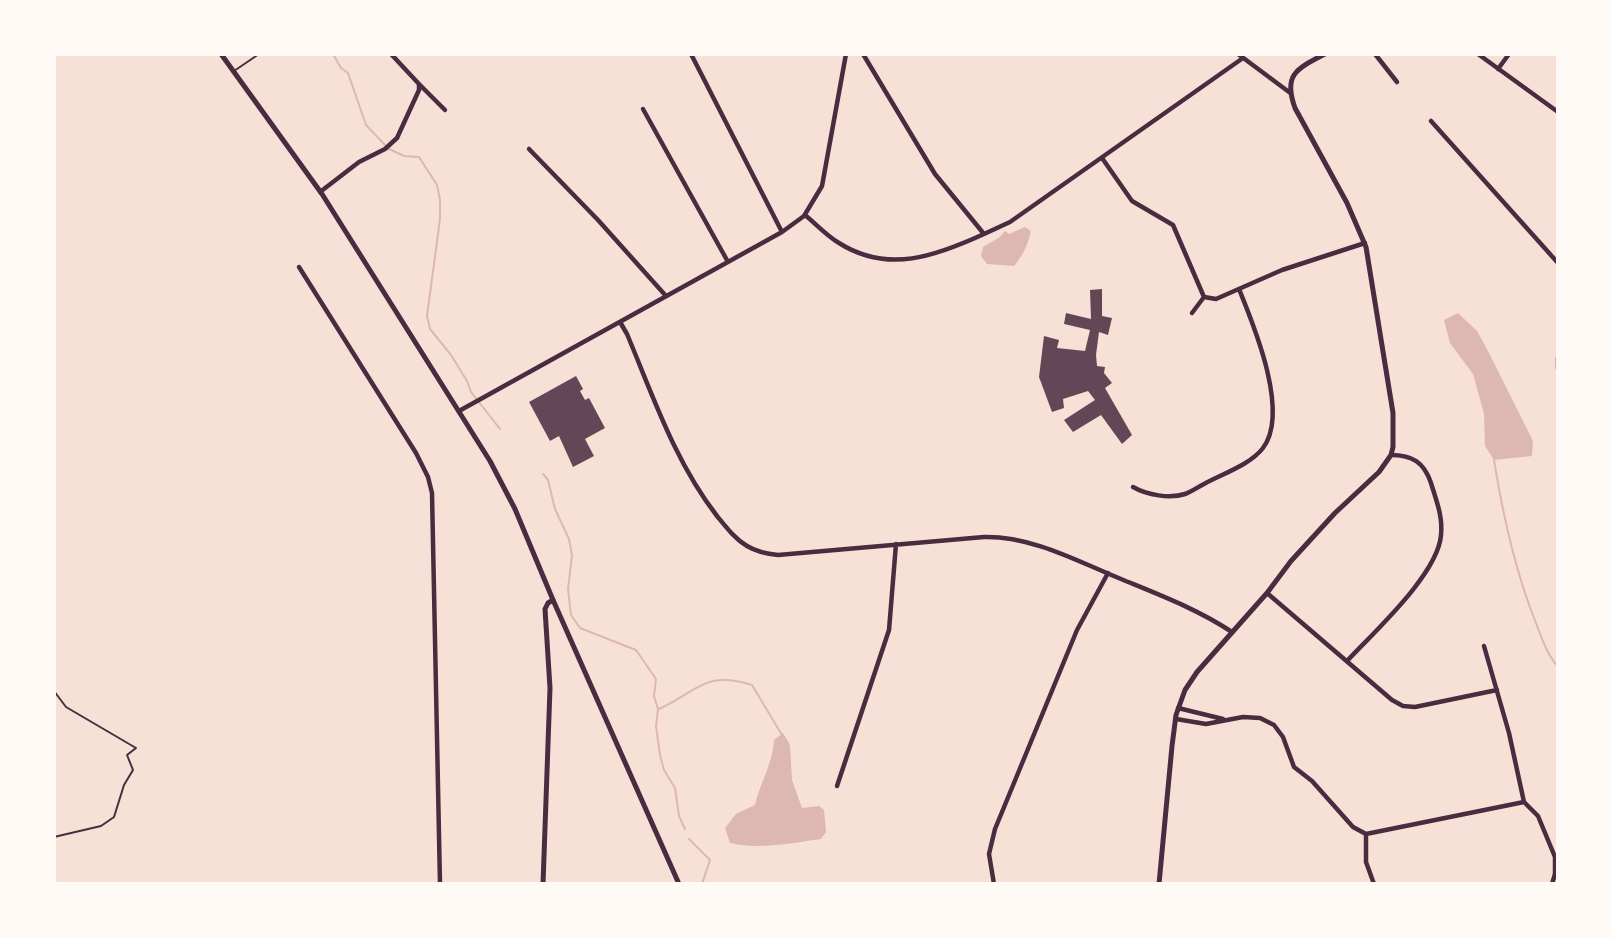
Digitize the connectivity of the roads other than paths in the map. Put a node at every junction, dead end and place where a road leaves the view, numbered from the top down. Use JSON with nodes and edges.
{"nodes":[{"id":1,"x":221,"y":54,"type":"edge"},
{"id":2,"x":259,"y":54,"type":"edge"},
{"id":3,"x":391,"y":54,"type":"edge"},
{"id":4,"x":691,"y":54,"type":"edge"},
{"id":5,"x":846,"y":54,"type":"edge"},
{"id":6,"x":863,"y":54,"type":"edge"},
{"id":7,"x":1325,"y":54,"type":"edge"},
{"id":8,"x":1375,"y":54,"type":"edge"},
{"id":9,"x":1478,"y":54,"type":"edge"},
{"id":10,"x":1509,"y":54,"type":"edge"},
{"id":11,"x":1241,"y":56,"type":"edge"},
{"id":12,"x":1499,"y":69,"type":"junction"},
{"id":13,"x":233,"y":71,"type":"junction"},
{"id":14,"x":1397,"y":82,"type":"dead end"},
{"id":15,"x":419,"y":84,"type":"junction"},
{"id":16,"x":1289,"y":92,"type":"junction"},
{"id":17,"x":643,"y":109,"type":"dead end"},
{"id":18,"x":445,"y":110,"type":"dead end"},
{"id":19,"x":1558,"y":112,"type":"edge"},
{"id":20,"x":1431,"y":121,"type":"dead end"},
{"id":21,"x":529,"y":149,"type":"dead end"},
{"id":22,"x":1102,"y":158,"type":"junction"},
{"id":23,"x":320,"y":192,"type":"junction"},
{"id":24,"x":805,"y":215,"type":"junction"},
{"id":25,"x":782,"y":232,"type":"junction"},
{"id":26,"x":984,"y":234,"type":"junction"},
{"id":27,"x":1365,"y":243,"type":"junction"},
{"id":28,"x":728,"y":262,"type":"junction"},
{"id":29,"x":1558,"y":263,"type":"edge"},
{"id":30,"x":299,"y":267,"type":"dead end"},
{"id":31,"x":1239,"y":289,"type":"junction"},
{"id":32,"x":666,"y":296,"type":"junction"},
{"id":33,"x":1204,"y":297,"type":"junction"},
{"id":34,"x":1192,"y":313,"type":"dead end"},
{"id":35,"x":620,"y":322,"type":"junction"},
{"id":36,"x":1558,"y":358,"type":"edge"},
{"id":37,"x":1558,"y":369,"type":"edge"},
{"id":38,"x":459,"y":411,"type":"junction"},
{"id":39,"x":1391,"y":455,"type":"junction"},
{"id":40,"x":1133,"y":487,"type":"dead end"},
{"id":41,"x":896,"y":544,"type":"junction"},
{"id":42,"x":1108,"y":573,"type":"junction"},
{"id":43,"x":1267,"y":593,"type":"junction"},
{"id":44,"x":553,"y":600,"type":"junction"},
{"id":45,"x":1232,"y":632,"type":"junction"},
{"id":46,"x":1484,"y":646,"type":"dead end"},
{"id":47,"x":1347,"y":661,"type":"junction"},
{"id":48,"x":1497,"y":690,"type":"junction"},
{"id":49,"x":1178,"y":708,"type":"junction"},
{"id":50,"x":1176,"y":719,"type":"junction"},
{"id":51,"x":1224,"y":719,"type":"junction"},
{"id":52,"x":837,"y":786,"type":"dead end"},
{"id":53,"x":1524,"y":802,"type":"junction"},
{"id":54,"x":1366,"y":834,"type":"junction"},
{"id":55,"x":440,"y":884,"type":"edge"},
{"id":56,"x":543,"y":884,"type":"edge"},
{"id":57,"x":679,"y":884,"type":"edge"},
{"id":58,"x":994,"y":884,"type":"edge"},
{"id":59,"x":1158,"y":884,"type":"edge"},
{"id":60,"x":1374,"y":884,"type":"edge"},
{"id":61,"x":1552,"y":884,"type":"edge"}],
"edges":[{"from":1,"to":13,"type":"street"},
{"from":2,"to":13,"type":"lane"},
{"from":3,"to":15,"type":"street"},
{"from":4,"to":25,"type":"street"},
{"from":5,"to":24,"type":"street"},
{"from":6,"to":26,"type":"street"},
{"from":7,"to":16,"type":"street"},
{"from":8,"to":14,"type":"street"},
{"from":9,"to":12,"type":"street"},
{"from":10,"to":12,"type":"street"},
{"from":11,"to":16,"type":"street"},
{"from":11,"to":22,"type":"street"},
{"from":12,"to":19,"type":"street"},
{"from":13,"to":23,"type":"street"},
{"from":15,"to":18,"type":"street"},
{"from":15,"to":23,"type":"street"},
{"from":16,"to":27,"type":"street"},
{"from":17,"to":28,"type":"street"},
{"from":20,"to":29,"type":"street"},
{"from":21,"to":32,"type":"street"},
{"from":22,"to":26,"type":"street"},
{"from":22,"to":33,"type":"street"},
{"from":23,"to":38,"type":"street"},
{"from":24,"to":25,"type":"street"},
{"from":24,"to":26,"type":"street"},
{"from":25,"to":28,"type":"street"},
{"from":27,"to":31,"type":"street"},
{"from":27,"to":39,"type":"street"},
{"from":28,"to":32,"type":"street"},
{"from":30,"to":55,"type":"street"},
{"from":31,"to":33,"type":"street"},
{"from":31,"to":40,"type":"street"},
{"from":32,"to":35,"type":"street"},
{"from":33,"to":34,"type":"street"},
{"from":35,"to":38,"type":"street"},
{"from":35,"to":41,"type":"street"},
{"from":36,"to":37,"type":"street"},
{"from":38,"to":44,"type":"street"},
{"from":39,"to":43,"type":"street"},
{"from":39,"to":47,"type":"street"},
{"from":41,"to":42,"type":"street"},
{"from":41,"to":52,"type":"street"},
{"from":42,"to":45,"type":"street"},
{"from":42,"to":58,"type":"street"},
{"from":43,"to":45,"type":"street"},
{"from":43,"to":47,"type":"street"},
{"from":44,"to":56,"type":"street"},
{"from":44,"to":57,"type":"street"},
{"from":45,"to":49,"type":"street"},
{"from":46,"to":48,"type":"street"},
{"from":47,"to":48,"type":"street"},
{"from":48,"to":53,"type":"street"},
{"from":49,"to":50,"type":"street"},
{"from":49,"to":51,"type":"street"},
{"from":50,"to":51,"type":"street"},
{"from":50,"to":59,"type":"street"},
{"from":51,"to":54,"type":"street"},
{"from":53,"to":54,"type":"street"},
{"from":53,"to":61,"type":"street"},
{"from":54,"to":60,"type":"street"}]}
